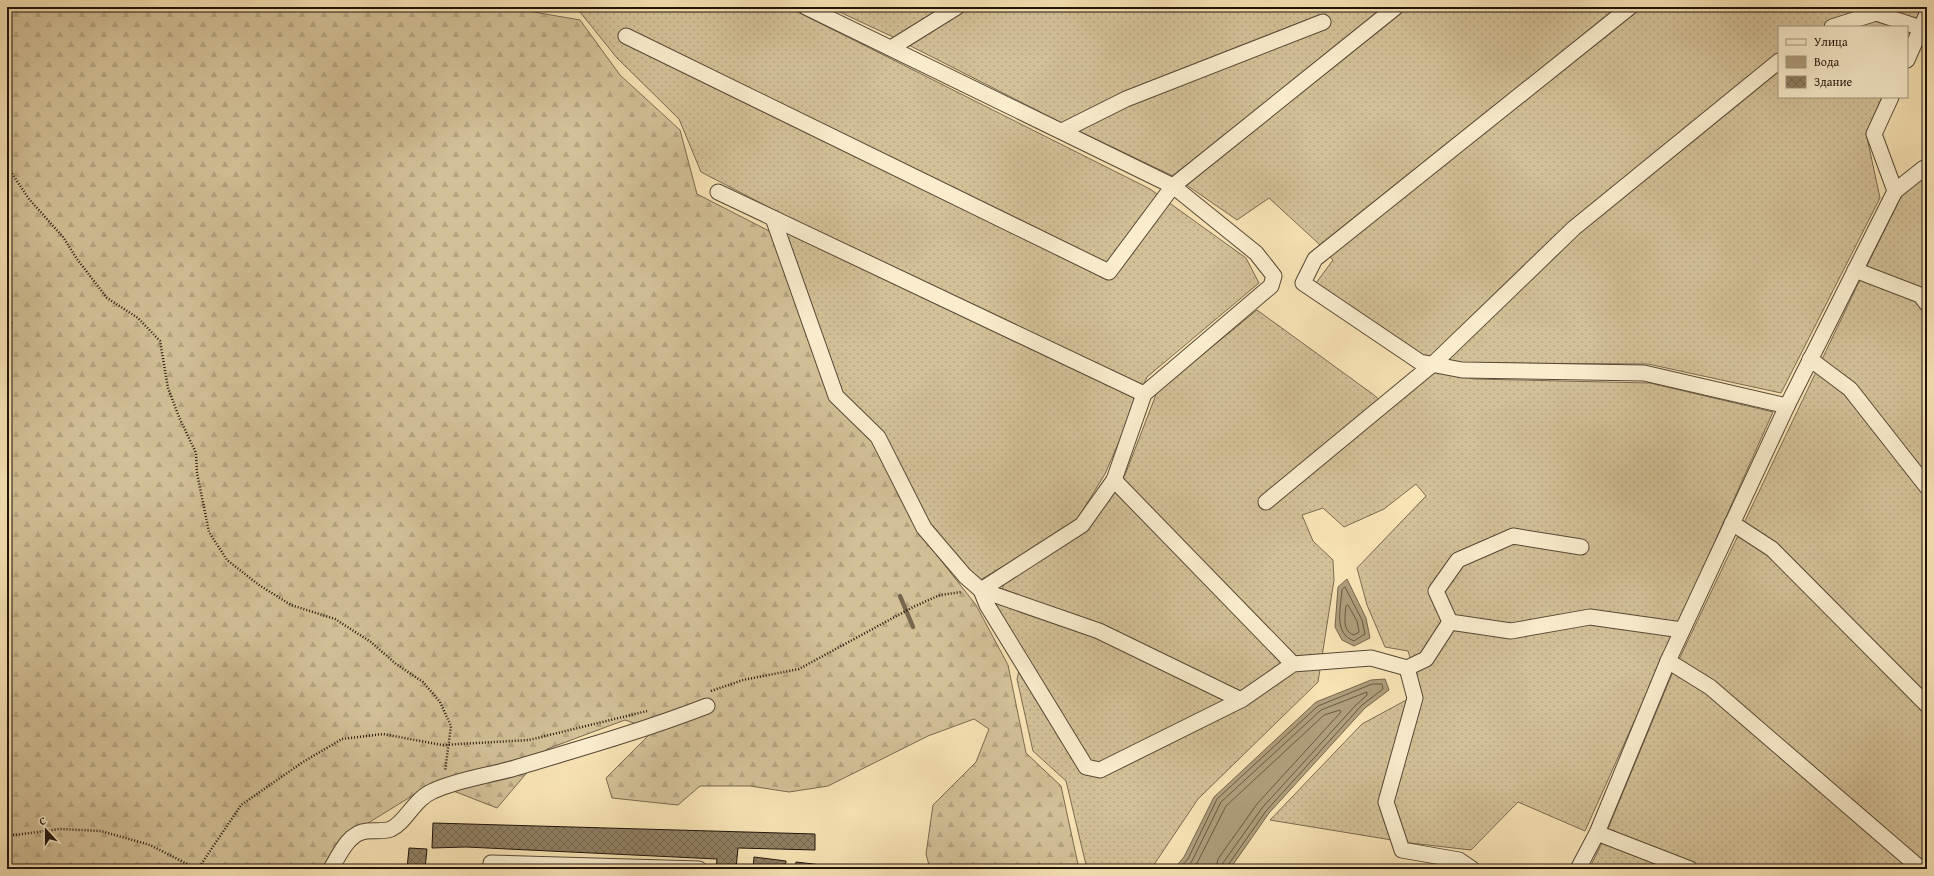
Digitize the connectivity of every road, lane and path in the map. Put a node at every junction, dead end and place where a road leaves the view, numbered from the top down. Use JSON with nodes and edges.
{"nodes":[{"id":1,"x":806,"y":7,"type":"edge"},
{"id":2,"x":957,"y":7,"type":"edge"},
{"id":3,"x":1396,"y":7,"type":"edge"},
{"id":4,"x":1630,"y":7,"type":"edge"},
{"id":5,"x":1924,"y":21,"type":"edge"},
{"id":6,"x":1323,"y":22,"type":"dead end"},
{"id":7,"x":1835,"y":26,"type":"edge"},
{"id":8,"x":626,"y":36,"type":"dead end"},
{"id":9,"x":891,"y":48,"type":"junction"},
{"id":10,"x":1908,"y":58,"type":"edge"},
{"id":11,"x":1778,"y":62,"type":"edge"},
{"id":12,"x":1891,"y":98,"type":"edge"},
{"id":13,"x":1062,"y":132,"type":"junction"},
{"id":14,"x":7,"y":166,"type":"edge"},
{"id":15,"x":1927,"y":169,"type":"edge"},
{"id":16,"x":1173,"y":186,"type":"junction"},
{"id":17,"x":1895,"y":191,"type":"junction"},
{"id":18,"x":718,"y":192,"type":"dead end"},
{"id":19,"x":773,"y":218,"type":"junction"},
{"id":20,"x":1855,"y":270,"type":"junction"},
{"id":21,"x":1927,"y":304,"type":"edge"},
{"id":22,"x":7,"y":305,"type":"edge"},
{"id":23,"x":7,"y":330,"type":"edge"},
{"id":24,"x":1810,"y":359,"type":"junction"},
{"id":25,"x":1433,"y":364,"type":"junction"},
{"id":26,"x":1144,"y":394,"type":"junction"},
{"id":27,"x":1787,"y":406,"type":"junction"},
{"id":28,"x":1114,"y":480,"type":"junction"},
{"id":29,"x":1927,"y":487,"type":"edge"},
{"id":30,"x":1266,"y":502,"type":"dead end"},
{"id":31,"x":1732,"y":523,"type":"junction"},
{"id":32,"x":1581,"y":547,"type":"dead end"},
{"id":33,"x":981,"y":590,"type":"junction"},
{"id":34,"x":1450,"y":622,"type":"junction"},
{"id":35,"x":1682,"y":630,"type":"junction"},
{"id":36,"x":1668,"y":661,"type":"junction"},
{"id":37,"x":1293,"y":664,"type":"junction"},
{"id":38,"x":1407,"y":668,"type":"junction"},
{"id":39,"x":706,"y":700,"type":"joint"},
{"id":40,"x":1241,"y":700,"type":"junction"},
{"id":41,"x":1927,"y":705,"type":"edge"},
{"id":42,"x":652,"y":709,"type":"dead end"},
{"id":43,"x":448,"y":744,"type":"junction"},
{"id":44,"x":432,"y":792,"type":"junction"},
{"id":45,"x":1597,"y":833,"type":"junction"},
{"id":46,"x":7,"y":834,"type":"edge"},
{"id":47,"x":198,"y":869,"type":"edge"},
{"id":48,"x":331,"y":869,"type":"edge"},
{"id":49,"x":491,"y":869,"type":"edge"},
{"id":50,"x":699,"y":869,"type":"edge"},
{"id":51,"x":1472,"y":869,"type":"edge"},
{"id":52,"x":1578,"y":869,"type":"edge"},
{"id":53,"x":1690,"y":869,"type":"edge"},
{"id":54,"x":1921,"y":869,"type":"edge"}],
"edges":[{"from":1,"to":9,"type":"street"},
{"from":2,"to":9,"type":"street"},
{"from":3,"to":16,"type":"street"},
{"from":4,"to":25,"type":"street"},
{"from":5,"to":7,"type":"street"},
{"from":5,"to":10,"type":"street"},
{"from":6,"to":13,"type":"street"},
{"from":8,"to":16,"type":"street"},
{"from":9,"to":13,"type":"street"},
{"from":11,"to":25,"type":"street"},
{"from":12,"to":17,"type":"street"},
{"from":13,"to":16,"type":"street"},
{"from":14,"to":43,"type":"path"},
{"from":15,"to":17,"type":"street"},
{"from":16,"to":26,"type":"street"},
{"from":17,"to":20,"type":"street"},
{"from":18,"to":19,"type":"street"},
{"from":19,"to":26,"type":"street"},
{"from":19,"to":33,"type":"street"},
{"from":20,"to":21,"type":"street"},
{"from":20,"to":24,"type":"street"},
{"from":22,"to":23,"type":"path"},
{"from":24,"to":27,"type":"street"},
{"from":24,"to":29,"type":"street"},
{"from":25,"to":27,"type":"street"},
{"from":25,"to":30,"type":"street"},
{"from":26,"to":28,"type":"street"},
{"from":27,"to":31,"type":"street"},
{"from":28,"to":33,"type":"street"},
{"from":28,"to":37,"type":"street"},
{"from":31,"to":35,"type":"street"},
{"from":31,"to":41,"type":"street"},
{"from":32,"to":34,"type":"street"},
{"from":33,"to":39,"type":"path"},
{"from":33,"to":40,"type":"street"},
{"from":33,"to":40,"type":"street"},
{"from":34,"to":35,"type":"street"},
{"from":34,"to":38,"type":"street"},
{"from":35,"to":36,"type":"street"},
{"from":36,"to":45,"type":"street"},
{"from":36,"to":54,"type":"street"},
{"from":37,"to":38,"type":"street"},
{"from":37,"to":40,"type":"street"},
{"from":38,"to":51,"type":"street"},
{"from":39,"to":44,"type":"street"},
{"from":42,"to":43,"type":"path"},
{"from":43,"to":44,"type":"path"},
{"from":43,"to":47,"type":"path"},
{"from":44,"to":48,"type":"street"},
{"from":45,"to":52,"type":"street"},
{"from":45,"to":53,"type":"street"},
{"from":46,"to":47,"type":"path"},
{"from":49,"to":50,"type":"street"}]}
